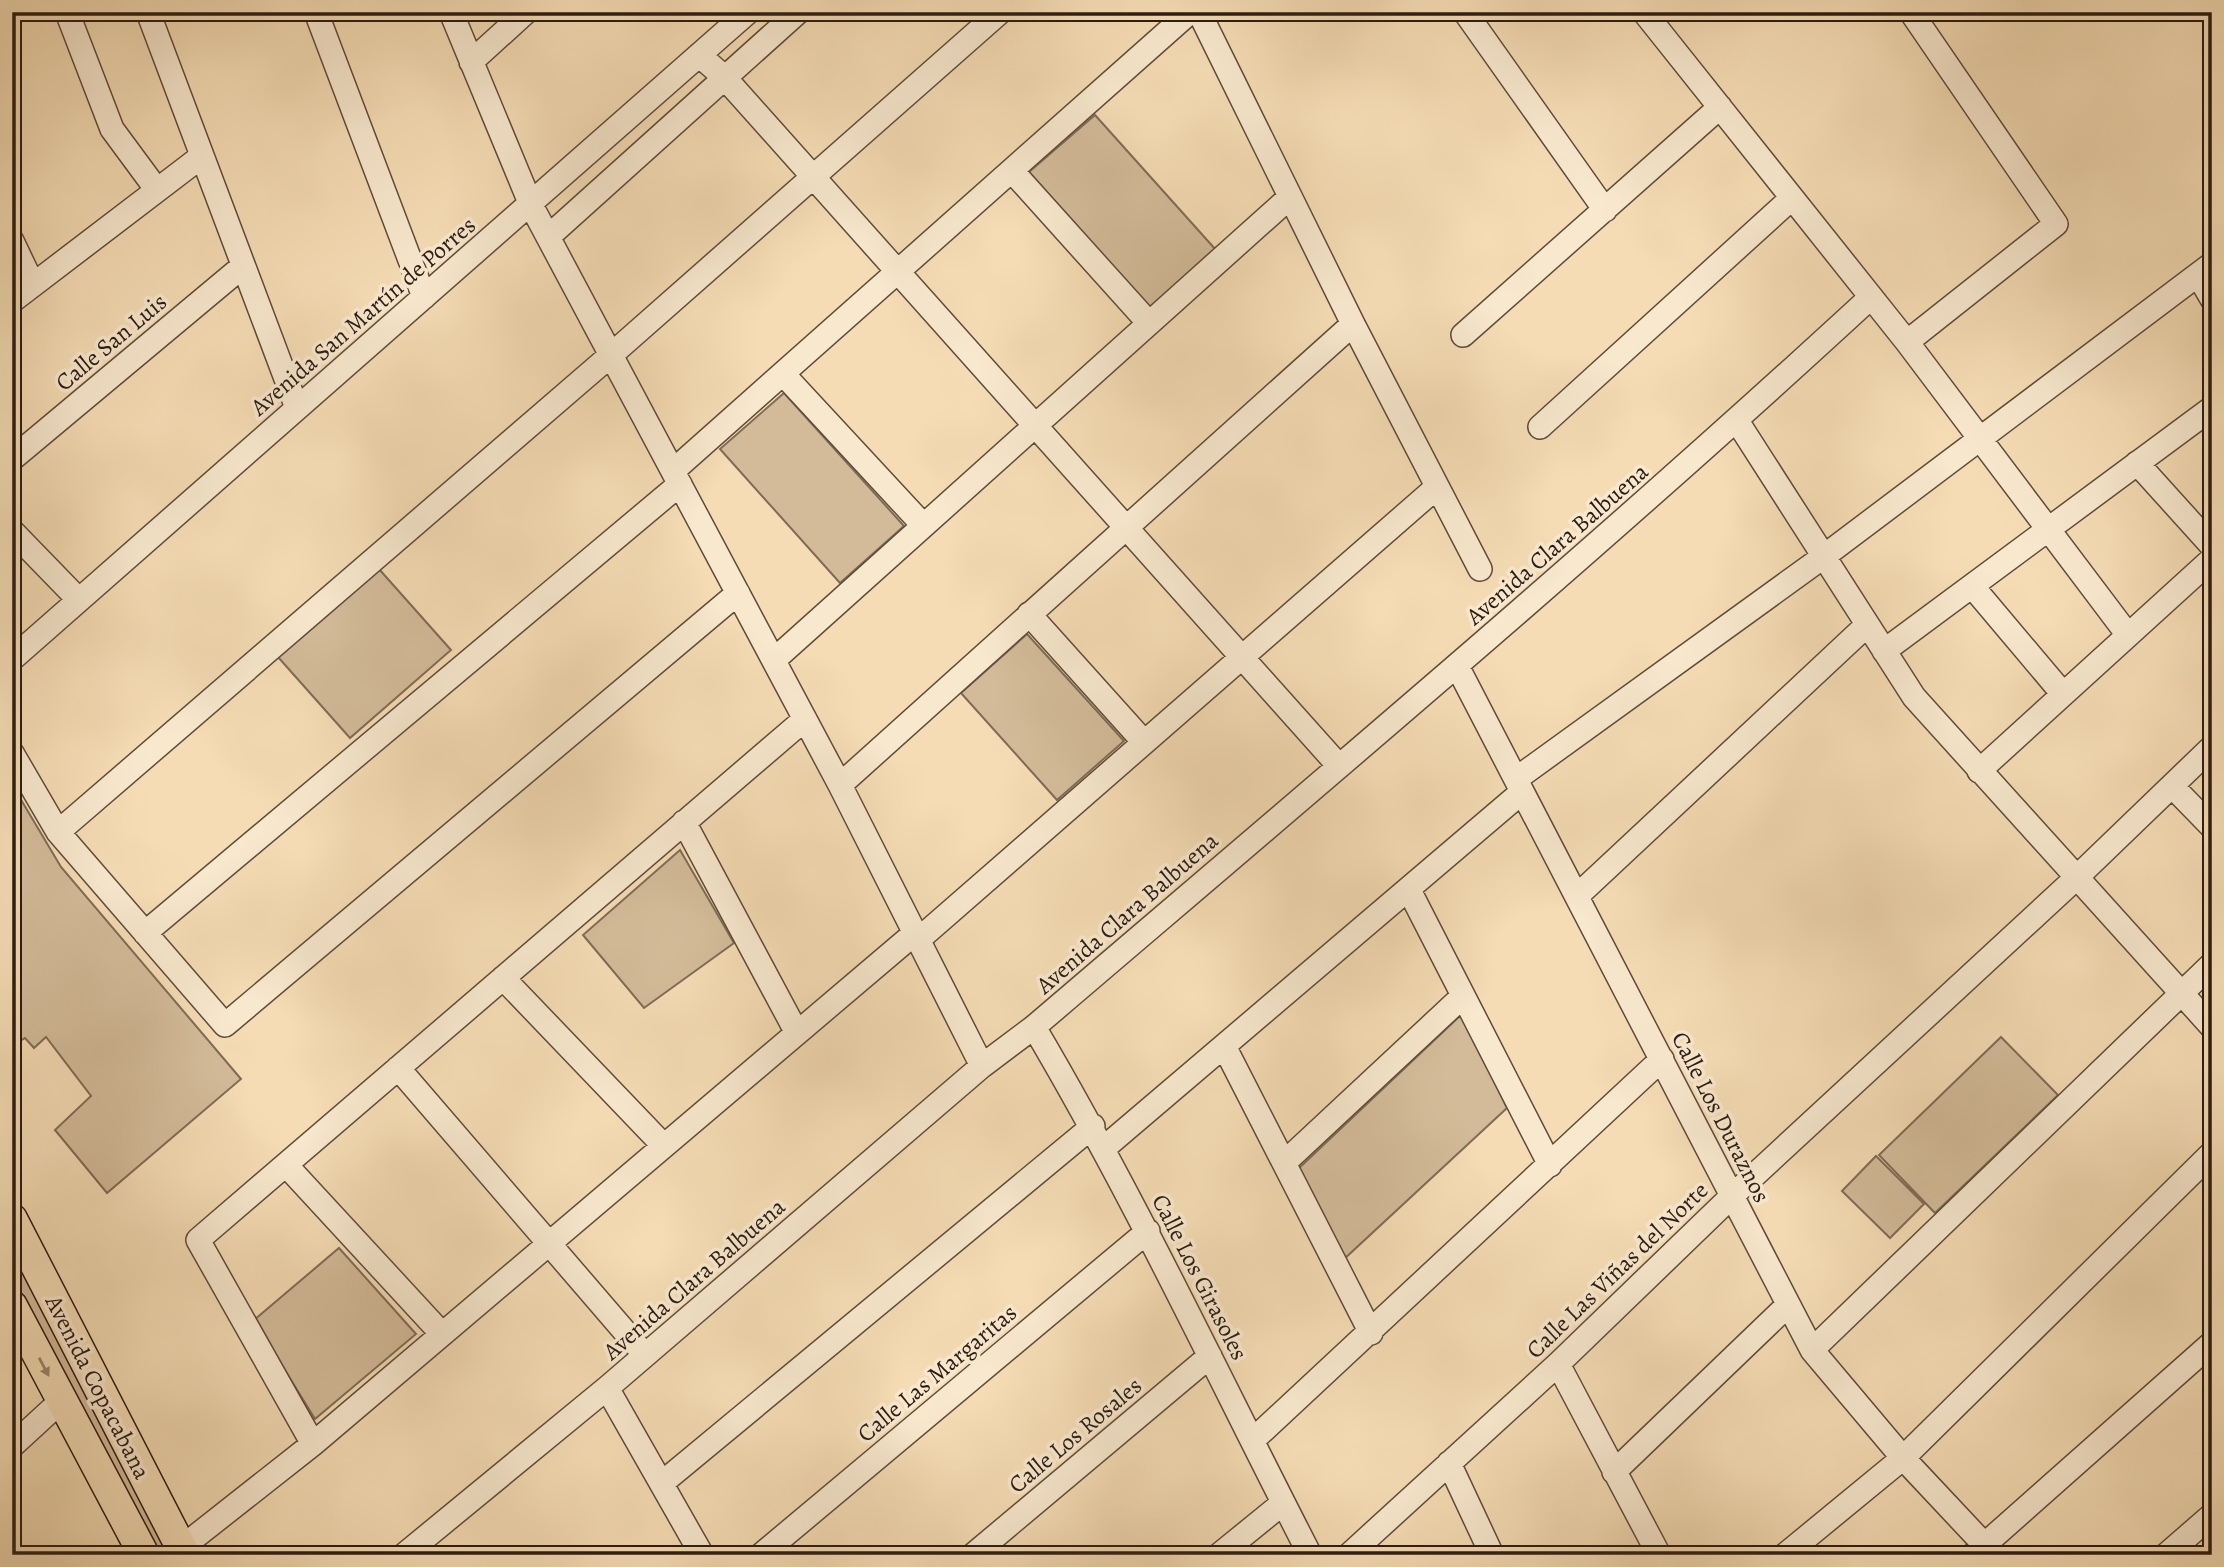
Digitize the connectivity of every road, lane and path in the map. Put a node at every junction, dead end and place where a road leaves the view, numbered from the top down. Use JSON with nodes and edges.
{"nodes":[{"id":1,"x":67,"y":12,"type":"edge"},
{"id":2,"x":148,"y":12,"type":"edge"},
{"id":3,"x":316,"y":12,"type":"edge"},
{"id":4,"x":452,"y":12,"type":"edge"},
{"id":5,"x":526,"y":12,"type":"edge"},
{"id":6,"x":748,"y":12,"type":"edge"},
{"id":7,"x":798,"y":12,"type":"edge"},
{"id":8,"x":1000,"y":12,"type":"edge"},
{"id":9,"x":1190,"y":12,"type":"edge"},
{"id":10,"x":1199,"y":12,"type":"edge"},
{"id":11,"x":1465,"y":12,"type":"edge"},
{"id":12,"x":1643,"y":12,"type":"edge"},
{"id":13,"x":1911,"y":12,"type":"edge"},
{"id":14,"x":699,"y":55,"type":"junction"},
{"id":15,"x":471,"y":62,"type":"junction"},
{"id":16,"x":724,"y":77,"type":"junction"},
{"id":17,"x":1720,"y":107,"type":"junction"},
{"id":18,"x":202,"y":156,"type":"junction"},
{"id":19,"x":1012,"y":171,"type":"junction"},
{"id":20,"x":815,"y":178,"type":"junction"},
{"id":21,"x":158,"y":190,"type":"junction"},
{"id":22,"x":1290,"y":197,"type":"junction"},
{"id":23,"x":1792,"y":198,"type":"junction"},
{"id":24,"x":531,"y":205,"type":"junction"},
{"id":25,"x":1605,"y":210,"type":"junction"},
{"id":26,"x":548,"y":237,"type":"junction"},
{"id":27,"x":12,"y":241,"type":"edge"},
{"id":28,"x":243,"y":266,"type":"junction"},
{"id":29,"x":2208,"y":269,"type":"edge"},
{"id":30,"x":899,"y":273,"type":"junction"},
{"id":31,"x":33,"y":285,"type":"junction"},
{"id":32,"x":424,"y":297,"type":"junction"},
{"id":33,"x":1871,"y":297,"type":"junction"},
{"id":34,"x":2212,"y":299,"type":"edge"},
{"id":35,"x":12,"y":301,"type":"edge"},
{"id":36,"x":1148,"y":322,"type":"junction"},
{"id":37,"x":1353,"y":324,"type":"junction"},
{"id":38,"x":1463,"y":335,"type":"dead end"},
{"id":39,"x":1907,"y":342,"type":"junction"},
{"id":40,"x":611,"y":355,"type":"junction"},
{"id":41,"x":784,"y":374,"type":"junction"},
{"id":42,"x":297,"y":408,"type":"junction"},
{"id":43,"x":2212,"y":408,"type":"edge"},
{"id":44,"x":1737,"y":421,"type":"junction"},
{"id":45,"x":1034,"y":424,"type":"junction"},
{"id":46,"x":1540,"y":427,"type":"dead end"},
{"id":47,"x":1981,"y":439,"type":"junction"},
{"id":48,"x":12,"y":458,"type":"edge"},
{"id":49,"x":2137,"y":463,"type":"junction"},
{"id":50,"x":676,"y":478,"type":"junction"},
{"id":51,"x":1437,"y":487,"type":"junction"},
{"id":52,"x":923,"y":525,"type":"junction"},
{"id":53,"x":1126,"y":526,"type":"junction"},
{"id":54,"x":2049,"y":529,"type":"junction"},
{"id":55,"x":12,"y":531,"type":"edge"},
{"id":56,"x":2212,"y":547,"type":"edge"},
{"id":57,"x":1823,"y":557,"type":"junction"},
{"id":58,"x":2212,"y":559,"type":"edge"},
{"id":59,"x":1480,"y":569,"type":"dead end"},
{"id":60,"x":1972,"y":586,"type":"junction"},
{"id":61,"x":738,"y":593,"type":"junction"},
{"id":62,"x":79,"y":600,"type":"junction"},
{"id":63,"x":1029,"y":614,"type":"junction"},
{"id":64,"x":1867,"y":625,"type":"junction"},
{"id":65,"x":2128,"y":635,"type":"junction"},
{"id":66,"x":1884,"y":651,"type":"junction"},
{"id":67,"x":1242,"y":657,"type":"junction"},
{"id":68,"x":12,"y":659,"type":"edge"},
{"id":69,"x":774,"y":660,"type":"junction"},
{"id":70,"x":1457,"y":666,"type":"junction"},
{"id":71,"x":2063,"y":694,"type":"junction"},
{"id":72,"x":804,"y":719,"type":"junction"},
{"id":73,"x":1144,"y":742,"type":"junction"},
{"id":74,"x":2212,"y":747,"type":"edge"},
{"id":75,"x":12,"y":753,"type":"edge"},
{"id":76,"x":1339,"y":766,"type":"junction"},
{"id":77,"x":1979,"y":771,"type":"junction"},
{"id":78,"x":840,"y":785,"type":"junction"},
{"id":79,"x":1519,"y":785,"type":"junction"},
{"id":80,"x":2172,"y":786,"type":"junction"},
{"id":81,"x":684,"y":822,"type":"junction"},
{"id":82,"x":2212,"y":827,"type":"edge"},
{"id":83,"x":58,"y":832,"type":"junction"},
{"id":84,"x":2075,"y":878,"type":"junction"},
{"id":85,"x":1409,"y":890,"type":"junction"},
{"id":86,"x":1577,"y":896,"type":"junction"},
{"id":87,"x":145,"y":933,"type":"junction"},
{"id":88,"x":917,"y":936,"type":"junction"},
{"id":89,"x":2212,"y":964,"type":"edge"},
{"id":90,"x":503,"y":978,"type":"junction"},
{"id":91,"x":2181,"y":994,"type":"junction"},
{"id":92,"x":1463,"y":996,"type":"junction"},
{"id":93,"x":1034,"y":1027,"type":"junction"},
{"id":94,"x":2212,"y":1027,"type":"edge"},
{"id":95,"x":797,"y":1033,"type":"junction"},
{"id":96,"x":1224,"y":1046,"type":"junction"},
{"id":97,"x":1662,"y":1059,"type":"junction"},
{"id":98,"x":982,"y":1066,"type":"junction"},
{"id":99,"x":398,"y":1068,"type":"junction"},
{"id":100,"x":1093,"y":1126,"type":"junction"},
{"id":101,"x":664,"y":1146,"type":"junction"},
{"id":102,"x":1104,"y":1148,"type":"junction"},
{"id":103,"x":2212,"y":1153,"type":"edge"},
{"id":104,"x":1285,"y":1162,"type":"junction"},
{"id":105,"x":286,"y":1165,"type":"junction"},
{"id":106,"x":1550,"y":1165,"type":"junction"},
{"id":107,"x":1733,"y":1195,"type":"junction"},
{"id":108,"x":12,"y":1219,"type":"edge"},
{"id":109,"x":1148,"y":1231,"type":"junction"},
{"id":110,"x":549,"y":1243,"type":"junction"},
{"id":111,"x":1788,"y":1305,"type":"junction"},
{"id":112,"x":12,"y":1306,"type":"edge"},
{"id":113,"x":1371,"y":1333,"type":"junction"},
{"id":114,"x":442,"y":1335,"type":"junction"},
{"id":115,"x":2212,"y":1343,"type":"edge"},
{"id":116,"x":1812,"y":1350,"type":"junction"},
{"id":117,"x":646,"y":1355,"type":"junction"},
{"id":118,"x":1210,"y":1356,"type":"junction"},
{"id":119,"x":1559,"y":1364,"type":"junction"},
{"id":120,"x":607,"y":1388,"type":"junction"},
{"id":121,"x":61,"y":1401,"type":"junction"},
{"id":122,"x":1253,"y":1440,"type":"junction"},
{"id":123,"x":313,"y":1444,"type":"junction"},
{"id":124,"x":12,"y":1446,"type":"edge"},
{"id":125,"x":1903,"y":1458,"type":"junction"},
{"id":126,"x":1449,"y":1463,"type":"junction"},
{"id":127,"x":1614,"y":1472,"type":"junction"},
{"id":128,"x":662,"y":1483,"type":"junction"},
{"id":129,"x":1283,"y":1503,"type":"junction"},
{"id":130,"x":2209,"y":1525,"type":"edge"},
{"id":131,"x":183,"y":1551,"type":"edge"},
{"id":132,"x":1984,"y":1551,"type":"edge"},
{"id":133,"x":144,"y":1555,"type":"edge"},
{"id":134,"x":404,"y":1555,"type":"edge"},
{"id":135,"x":702,"y":1555,"type":"edge"},
{"id":136,"x":761,"y":1555,"type":"edge"},
{"id":137,"x":973,"y":1555,"type":"edge"},
{"id":138,"x":1219,"y":1555,"type":"edge"},
{"id":139,"x":1310,"y":1555,"type":"edge"},
{"id":140,"x":1349,"y":1555,"type":"edge"},
{"id":141,"x":1492,"y":1555,"type":"edge"},
{"id":142,"x":1659,"y":1555,"type":"edge"},
{"id":143,"x":1784,"y":1555,"type":"edge"},
{"id":144,"x":2166,"y":1555,"type":"edge"}],
"edges":[{"from":1,"to":21,"type":"street"},
{"from":2,"to":18,"type":"street"},
{"from":3,"to":32,"type":"street"},
{"from":4,"to":15,"type":"street"},
{"from":5,"to":15,"type":"street"},
{"from":6,"to":14,"type":"street","name":"Avenida San Martín de Porres"},
{"from":7,"to":16,"type":"street"},
{"from":8,"to":20,"type":"street"},
{"from":9,"to":19,"type":"street"},
{"from":10,"to":22,"type":"street"},
{"from":11,"to":25,"type":"street"},
{"from":12,"to":17,"type":"street"},
{"from":13,"to":39,"type":"street"},
{"from":14,"to":16,"type":"street"},
{"from":14,"to":24,"type":"street","name":"Avenida San Martín de Porres"},
{"from":15,"to":24,"type":"street"},
{"from":16,"to":20,"type":"street"},
{"from":16,"to":26,"type":"street"},
{"from":17,"to":23,"type":"street"},
{"from":17,"to":25,"type":"street"},
{"from":18,"to":21,"type":"street"},
{"from":18,"to":28,"type":"street"},
{"from":19,"to":30,"type":"street"},
{"from":19,"to":36,"type":"street"},
{"from":20,"to":30,"type":"street"},
{"from":20,"to":40,"type":"street"},
{"from":21,"to":31,"type":"street"},
{"from":22,"to":36,"type":"street"},
{"from":22,"to":37,"type":"street"},
{"from":23,"to":33,"type":"street"},
{"from":23,"to":46,"type":"street"},
{"from":24,"to":26,"type":"street"},
{"from":24,"to":32,"type":"street","name":"Avenida San Martín de Porres"},
{"from":25,"to":38,"type":"street"},
{"from":26,"to":40,"type":"street"},
{"from":27,"to":31,"type":"street"},
{"from":28,"to":42,"type":"street"},
{"from":28,"to":48,"type":"street","name":"Calle San Luis"},
{"from":29,"to":34,"type":"street"},
{"from":29,"to":47,"type":"street"},
{"from":30,"to":41,"type":"street"},
{"from":30,"to":45,"type":"street"},
{"from":31,"to":35,"type":"street"},
{"from":32,"to":42,"type":"street","name":"Avenida San Martín de Porres"},
{"from":33,"to":39,"type":"street"},
{"from":33,"to":44,"type":"street","name":"Avenida Clara Balbuena"},
{"from":36,"to":45,"type":"street"},
{"from":37,"to":51,"type":"street"},
{"from":37,"to":53,"type":"street"},
{"from":39,"to":47,"type":"street"},
{"from":40,"to":50,"type":"street"},
{"from":40,"to":83,"type":"street"},
{"from":41,"to":50,"type":"street"},
{"from":41,"to":52,"type":"street"},
{"from":42,"to":62,"type":"street","name":"Avenida San Martín de Porres"},
{"from":43,"to":49,"type":"street"},
{"from":44,"to":57,"type":"street"},
{"from":44,"to":70,"type":"street","name":"Avenida Clara Balbuena"},
{"from":45,"to":52,"type":"street"},
{"from":45,"to":53,"type":"street"},
{"from":47,"to":54,"type":"street"},
{"from":47,"to":57,"type":"street"},
{"from":49,"to":54,"type":"street"},
{"from":49,"to":56,"type":"street"},
{"from":50,"to":61,"type":"street"},
{"from":50,"to":87,"type":"street"},
{"from":51,"to":59,"type":"street"},
{"from":51,"to":67,"type":"street"},
{"from":52,"to":69,"type":"street"},
{"from":53,"to":63,"type":"street"},
{"from":53,"to":67,"type":"street"},
{"from":54,"to":60,"type":"street"},
{"from":54,"to":65,"type":"street"},
{"from":55,"to":62,"type":"street"},
{"from":57,"to":64,"type":"street"},
{"from":57,"to":79,"type":"street"},
{"from":58,"to":65,"type":"street"},
{"from":60,"to":66,"type":"street"},
{"from":60,"to":71,"type":"street"},
{"from":61,"to":69,"type":"street"},
{"from":61,"to":87,"type":"street"},
{"from":62,"to":68,"type":"street","name":"Avenida San Martín de Porres"},
{"from":63,"to":73,"type":"street"},
{"from":63,"to":78,"type":"street"},
{"from":64,"to":66,"type":"street"},
{"from":64,"to":86,"type":"street"},
{"from":65,"to":71,"type":"street"},
{"from":66,"to":77,"type":"street"},
{"from":67,"to":73,"type":"street"},
{"from":67,"to":76,"type":"street"},
{"from":69,"to":72,"type":"street"},
{"from":70,"to":76,"type":"street","name":"Avenida Clara Balbuena"},
{"from":70,"to":79,"type":"street","name":"Calle Los Duraznos"},
{"from":71,"to":77,"type":"street"},
{"from":72,"to":78,"type":"street"},
{"from":72,"to":81,"type":"street"},
{"from":73,"to":88,"type":"street"},
{"from":74,"to":80,"type":"street","name":"Calle Las Viñas del Norte"},
{"from":75,"to":83,"type":"street"},
{"from":76,"to":93,"type":"street","name":"Avenida Clara Balbuena"},
{"from":77,"to":84,"type":"street"},
{"from":78,"to":88,"type":"street"},
{"from":79,"to":85,"type":"street"},
{"from":79,"to":86,"type":"street","name":"Calle Los Duraznos"},
{"from":80,"to":82,"type":"street"},
{"from":80,"to":84,"type":"street","name":"Calle Las Viñas del Norte"},
{"from":81,"to":90,"type":"street"},
{"from":81,"to":95,"type":"street"},
{"from":83,"to":87,"type":"street"},
{"from":84,"to":91,"type":"street"},
{"from":84,"to":107,"type":"street","name":"Calle Las Viñas del Norte"},
{"from":85,"to":92,"type":"street"},
{"from":85,"to":96,"type":"street"},
{"from":86,"to":97,"type":"street","name":"Calle Los Duraznos"},
{"from":88,"to":95,"type":"street"},
{"from":88,"to":98,"type":"street"},
{"from":89,"to":91,"type":"street"},
{"from":90,"to":99,"type":"street"},
{"from":90,"to":101,"type":"street"},
{"from":91,"to":94,"type":"street"},
{"from":91,"to":116,"type":"street"},
{"from":92,"to":104,"type":"street"},
{"from":92,"to":106,"type":"street"},
{"from":93,"to":98,"type":"street","name":"Avenida Clara Balbuena"},
{"from":93,"to":100,"type":"street","name":"Calle Los Girasoles"},
{"from":95,"to":101,"type":"street"},
{"from":96,"to":102,"type":"street"},
{"from":96,"to":104,"type":"street"},
{"from":97,"to":106,"type":"street"},
{"from":97,"to":107,"type":"street","name":"Calle Los Duraznos"},
{"from":98,"to":117,"type":"street","name":"Avenida Clara Balbuena"},
{"from":99,"to":105,"type":"street"},
{"from":99,"to":110,"type":"street"},
{"from":100,"to":102,"type":"street","name":"Calle Los Girasoles"},
{"from":100,"to":128,"type":"street"},
{"from":101,"to":110,"type":"street"},
{"from":102,"to":109,"type":"street","name":"Calle Los Girasoles"},
{"from":103,"to":125,"type":"street"},
{"from":104,"to":113,"type":"street"},
{"from":105,"to":114,"type":"street"},
{"from":105,"to":123,"type":"street"},
{"from":106,"to":113,"type":"street"},
{"from":107,"to":111,"type":"street","name":"Calle Los Duraznos"},
{"from":107,"to":119,"type":"street","name":"Calle Las Viñas del Norte"},
{"from":108,"to":131,"type":"main road","name":"Avenida Copacabana"},
{"from":109,"to":118,"type":"street","name":"Calle Los Girasoles"},
{"from":109,"to":136,"type":"street","name":"Calle Las Margaritas"},
{"from":110,"to":114,"type":"street"},
{"from":110,"to":117,"type":"street"},
{"from":111,"to":116,"type":"street","name":"Calle Los Duraznos"},
{"from":111,"to":127,"type":"street"},
{"from":112,"to":121,"type":"main road","name":"Avenida Copacabana","one_way":true},
{"from":113,"to":122,"type":"street"},
{"from":114,"to":123,"type":"street"},
{"from":115,"to":132,"type":"street"},
{"from":116,"to":125,"type":"street","name":"Calle Los Duraznos"},
{"from":117,"to":120,"type":"street","name":"Avenida Clara Balbuena"},
{"from":118,"to":122,"type":"street","name":"Calle Los Girasoles"},
{"from":118,"to":137,"type":"street","name":"Calle Los Rosales"},
{"from":119,"to":126,"type":"street","name":"Calle Las Viñas del Norte"},
{"from":119,"to":127,"type":"street"},
{"from":120,"to":128,"type":"street"},
{"from":120,"to":134,"type":"street","name":"Avenida Clara Balbuena"},
{"from":121,"to":124,"type":"street"},
{"from":121,"to":133,"type":"main road","name":"Avenida Copacabana"},
{"from":122,"to":129,"type":"street","name":"Calle Los Girasoles"},
{"from":123,"to":131,"type":"street"},
{"from":125,"to":132,"type":"street","name":"Calle Los Duraznos"},
{"from":125,"to":143,"type":"street"},
{"from":126,"to":140,"type":"street","name":"Calle Las Viñas del Norte"},
{"from":126,"to":141,"type":"street"},
{"from":127,"to":142,"type":"street"},
{"from":128,"to":135,"type":"street"},
{"from":129,"to":138,"type":"street"},
{"from":129,"to":139,"type":"street","name":"Calle Los Girasoles"},
{"from":130,"to":144,"type":"street"}]}
